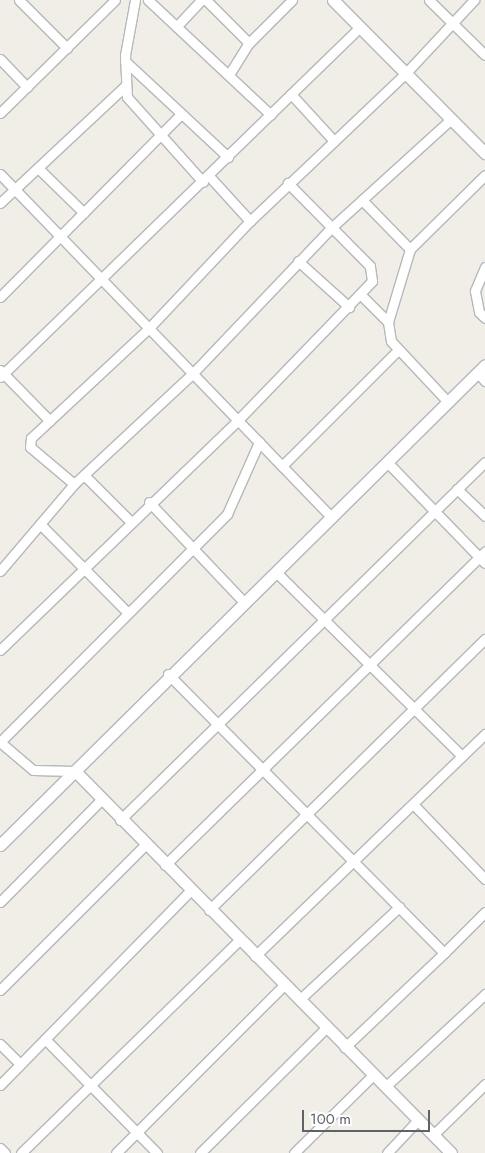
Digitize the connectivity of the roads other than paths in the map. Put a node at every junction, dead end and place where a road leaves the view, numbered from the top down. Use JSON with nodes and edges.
{"nodes":[{"id":1,"x":19,"y":0,"type":"edge"},
{"id":2,"x":115,"y":0,"type":"edge"},
{"id":3,"x":135,"y":0,"type":"edge"},
{"id":4,"x":148,"y":0,"type":"edge"},
{"id":5,"x":201,"y":0,"type":"edge"},
{"id":6,"x":206,"y":0,"type":"edge"},
{"id":7,"x":292,"y":0,"type":"edge"},
{"id":8,"x":333,"y":0,"type":"edge"},
{"id":9,"x":429,"y":0,"type":"edge"},
{"id":10,"x":474,"y":0,"type":"edge"},
{"id":11,"x":452,"y":22,"type":"junction"},
{"id":12,"x":177,"y":26,"type":"junction"},
{"id":13,"x":360,"y":27,"type":"junction"},
{"id":14,"x":249,"y":43,"type":"junction"},
{"id":15,"x":67,"y":48,"type":"junction"},
{"id":16,"x":485,"y":55,"type":"edge"},
{"id":17,"x":0,"y":60,"type":"edge"},
{"id":18,"x":124,"y":61,"type":"junction"},
{"id":19,"x":230,"y":73,"type":"junction"},
{"id":20,"x":404,"y":75,"type":"junction"},
{"id":21,"x":124,"y":87,"type":"junction"},
{"id":22,"x":27,"y":88,"type":"junction"},
{"id":23,"x":291,"y":94,"type":"junction"},
{"id":24,"x":0,"y":114,"type":"edge"},
{"id":25,"x":181,"y":114,"type":"junction"},
{"id":26,"x":271,"y":115,"type":"junction"},
{"id":27,"x":451,"y":119,"type":"junction"},
{"id":28,"x":161,"y":138,"type":"junction"},
{"id":29,"x":334,"y":140,"type":"junction"},
{"id":30,"x":485,"y":153,"type":"edge"},
{"id":31,"x":228,"y":157,"type":"junction"},
{"id":32,"x":38,"y":168,"type":"junction"},
{"id":33,"x":0,"y":174,"type":"edge"},
{"id":34,"x":485,"y":175,"type":"edge"},
{"id":35,"x":206,"y":179,"type":"junction"},
{"id":36,"x":288,"y":183,"type":"junction"},
{"id":37,"x":15,"y":189,"type":"junction"},
{"id":38,"x":362,"y":200,"type":"junction"},
{"id":39,"x":0,"y":203,"type":"edge"},
{"id":40,"x":84,"y":213,"type":"junction"},
{"id":41,"x":250,"y":221,"type":"junction"},
{"id":42,"x":331,"y":228,"type":"junction"},
{"id":43,"x":61,"y":236,"type":"junction"},
{"id":44,"x":410,"y":249,"type":"junction"},
{"id":45,"x":298,"y":261,"type":"junction"},
{"id":46,"x":485,"y":267,"type":"edge"},
{"id":47,"x":104,"y":280,"type":"junction"},
{"id":48,"x":361,"y":295,"type":"junction"},
{"id":49,"x":0,"y":297,"type":"edge"},
{"id":50,"x":349,"y":307,"type":"junction"},
{"id":51,"x":485,"y":318,"type":"edge"},
{"id":52,"x":388,"y":322,"type":"junction"},
{"id":53,"x":149,"y":328,"type":"junction"},
{"id":54,"x":398,"y":350,"type":"junction"},
{"id":55,"x":193,"y":373,"type":"junction"},
{"id":56,"x":483,"y":373,"type":"edge"},
{"id":57,"x":1,"y":374,"type":"edge"},
{"id":58,"x":448,"y":402,"type":"junction"},
{"id":59,"x":50,"y":420,"type":"junction"},
{"id":60,"x":238,"y":420,"type":"junction"},
{"id":61,"x":259,"y":442,"type":"junction"},
{"id":62,"x":485,"y":462,"type":"edge"},
{"id":63,"x":388,"y":463,"type":"junction"},
{"id":64,"x":282,"y":466,"type":"junction"},
{"id":65,"x":84,"y":475,"type":"junction"},
{"id":66,"x":74,"y":484,"type":"junction"},
{"id":67,"x":457,"y":489,"type":"junction"},
{"id":68,"x":149,"y":502,"type":"junction"},
{"id":69,"x":434,"y":512,"type":"junction"},
{"id":70,"x":485,"y":516,"type":"edge"},
{"id":71,"x":332,"y":518,"type":"junction"},
{"id":72,"x":130,"y":521,"type":"junction"},
{"id":73,"x":40,"y":524,"type":"junction"},
{"id":74,"x":194,"y":548,"type":"junction"},
{"id":75,"x":483,"y":557,"type":"edge"},
{"id":76,"x":84,"y":567,"type":"junction"},
{"id":77,"x":0,"y":571,"type":"edge"},
{"id":78,"x":277,"y":573,"type":"junction"},
{"id":79,"x":245,"y":603,"type":"junction"},
{"id":80,"x":128,"y":613,"type":"junction"},
{"id":81,"x":325,"y":619,"type":"junction"},
{"id":82,"x":485,"y":639,"type":"edge"},
{"id":83,"x":0,"y":650,"type":"edge"},
{"id":84,"x":370,"y":665,"type":"junction"},
{"id":85,"x":168,"y":674,"type":"junction"},
{"id":86,"x":414,"y":708,"type":"junction"},
{"id":87,"x":216,"y":723,"type":"junction"},
{"id":88,"x":485,"y":734,"type":"edge"},
{"id":89,"x":0,"y":742,"type":"edge"},
{"id":90,"x":462,"y":756,"type":"junction"},
{"id":91,"x":263,"y":769,"type":"junction"},
{"id":92,"x":75,"y":771,"type":"junction"},
{"id":93,"x":101,"y":800,"type":"junction"},
{"id":94,"x":413,"y":804,"type":"junction"},
{"id":95,"x":308,"y":814,"type":"junction"},
{"id":96,"x":120,"y":820,"type":"junction"},
{"id":97,"x":0,"y":844,"type":"edge"},
{"id":98,"x":145,"y":845,"type":"junction"},
{"id":99,"x":355,"y":862,"type":"junction"},
{"id":100,"x":165,"y":865,"type":"junction"},
{"id":101,"x":485,"y":879,"type":"edge"},
{"id":102,"x":190,"y":891,"type":"junction"},
{"id":103,"x":0,"y":902,"type":"edge"},
{"id":104,"x":399,"y":908,"type":"junction"},
{"id":105,"x":209,"y":910,"type":"junction"},
{"id":106,"x":485,"y":912,"type":"edge"},
{"id":107,"x":239,"y":940,"type":"junction"},
{"id":108,"x":444,"y":953,"type":"junction"},
{"id":109,"x":256,"y":956,"type":"junction"},
{"id":110,"x":284,"y":985,"type":"junction"},
{"id":111,"x":0,"y":990,"type":"edge"},
{"id":112,"x":485,"y":994,"type":"edge"},
{"id":113,"x":299,"y":1000,"type":"junction"},
{"id":114,"x":326,"y":1028,"type":"junction"},
{"id":115,"x":45,"y":1039,"type":"junction"},
{"id":116,"x":0,"y":1044,"type":"edge"},
{"id":117,"x":345,"y":1047,"type":"junction"},
{"id":118,"x":20,"y":1064,"type":"junction"},
{"id":119,"x":374,"y":1075,"type":"junction"},
{"id":120,"x":90,"y":1084,"type":"junction"},
{"id":121,"x":485,"y":1084,"type":"edge"},
{"id":122,"x":0,"y":1085,"type":"edge"},
{"id":123,"x":385,"y":1087,"type":"junction"},
{"id":124,"x":418,"y":1120,"type":"junction"},
{"id":125,"x":137,"y":1133,"type":"junction"},
{"id":126,"x":433,"y":1135,"type":"junction"},
{"id":127,"x":0,"y":1148,"type":"edge"},
{"id":128,"x":5,"y":1153,"type":"edge"},
{"id":129,"x":21,"y":1153,"type":"edge"},
{"id":130,"x":116,"y":1153,"type":"edge"},
{"id":131,"x":157,"y":1153,"type":"edge"},
{"id":132,"x":200,"y":1153,"type":"edge"},
{"id":133,"x":294,"y":1153,"type":"edge"},
{"id":134,"x":387,"y":1153,"type":"edge"},
{"id":135,"x":450,"y":1153,"type":"edge"}],
"edges":[{"from":1,"to":15,"type":"street"},
{"from":2,"to":15,"type":"street"},
{"from":3,"to":18,"type":"street"},
{"from":4,"to":12,"type":"street"},
{"from":5,"to":12,"type":"street"},
{"from":6,"to":14,"type":"street"},
{"from":7,"to":14,"type":"street"},
{"from":8,"to":13,"type":"street"},
{"from":9,"to":11,"type":"street"},
{"from":10,"to":11,"type":"street"},
{"from":11,"to":16,"type":"street"},
{"from":11,"to":20,"type":"street"},
{"from":12,"to":19,"type":"street"},
{"from":13,"to":20,"type":"street"},
{"from":13,"to":23,"type":"street"},
{"from":14,"to":19,"type":"street"},
{"from":15,"to":22,"type":"street"},
{"from":17,"to":22,"type":"street"},
{"from":18,"to":21,"type":"street"},
{"from":18,"to":25,"type":"street"},
{"from":19,"to":26,"type":"street"},
{"from":20,"to":27,"type":"street"},
{"from":20,"to":29,"type":"street"},
{"from":21,"to":28,"type":"street"},
{"from":21,"to":32,"type":"street"},
{"from":22,"to":24,"type":"street"},
{"from":23,"to":26,"type":"street"},
{"from":23,"to":29,"type":"street"},
{"from":25,"to":28,"type":"street"},
{"from":25,"to":31,"type":"street"},
{"from":26,"to":31,"type":"street"},
{"from":27,"to":30,"type":"street"},
{"from":27,"to":38,"type":"street"},
{"from":28,"to":35,"type":"street"},
{"from":28,"to":40,"type":"street"},
{"from":29,"to":36,"type":"street"},
{"from":31,"to":35,"type":"street"},
{"from":32,"to":37,"type":"street"},
{"from":32,"to":40,"type":"street"},
{"from":33,"to":37,"type":"street"},
{"from":34,"to":44,"type":"street"},
{"from":35,"to":41,"type":"street"},
{"from":35,"to":47,"type":"street"},
{"from":36,"to":41,"type":"street"},
{"from":36,"to":42,"type":"street"},
{"from":37,"to":39,"type":"street"},
{"from":37,"to":43,"type":"street"},
{"from":38,"to":42,"type":"street"},
{"from":38,"to":44,"type":"street"},
{"from":40,"to":43,"type":"street"},
{"from":41,"to":53,"type":"street"},
{"from":42,"to":45,"type":"street"},
{"from":42,"to":48,"type":"street"},
{"from":43,"to":47,"type":"street"},
{"from":43,"to":49,"type":"street"},
{"from":44,"to":52,"type":"street"},
{"from":45,"to":50,"type":"street"},
{"from":45,"to":55,"type":"street"},
{"from":46,"to":51,"type":"street"},
{"from":47,"to":53,"type":"street"},
{"from":47,"to":57,"type":"street"},
{"from":48,"to":50,"type":"street"},
{"from":48,"to":52,"type":"street"},
{"from":50,"to":60,"type":"street"},
{"from":52,"to":54,"type":"street"},
{"from":53,"to":55,"type":"street"},
{"from":53,"to":59,"type":"street"},
{"from":54,"to":58,"type":"street"},
{"from":54,"to":64,"type":"street"},
{"from":55,"to":60,"type":"street"},
{"from":55,"to":65,"type":"street"},
{"from":56,"to":58,"type":"street"},
{"from":57,"to":59,"type":"street"},
{"from":58,"to":63,"type":"street"},
{"from":59,"to":66,"type":"street"},
{"from":60,"to":61,"type":"street"},
{"from":60,"to":68,"type":"street"},
{"from":61,"to":64,"type":"street"},
{"from":61,"to":74,"type":"street"},
{"from":62,"to":67,"type":"street"},
{"from":63,"to":69,"type":"street"},
{"from":63,"to":71,"type":"street"},
{"from":64,"to":71,"type":"street"},
{"from":65,"to":66,"type":"street"},
{"from":65,"to":72,"type":"street"},
{"from":66,"to":73,"type":"street"},
{"from":67,"to":69,"type":"street"},
{"from":67,"to":70,"type":"street"},
{"from":68,"to":72,"type":"street"},
{"from":68,"to":74,"type":"street"},
{"from":69,"to":75,"type":"street"},
{"from":69,"to":81,"type":"street"},
{"from":71,"to":78,"type":"street"},
{"from":72,"to":76,"type":"street"},
{"from":73,"to":76,"type":"street"},
{"from":73,"to":77,"type":"street"},
{"from":74,"to":79,"type":"street"},
{"from":74,"to":80,"type":"street"},
{"from":75,"to":84,"type":"street"},
{"from":76,"to":80,"type":"street"},
{"from":76,"to":83,"type":"street"},
{"from":78,"to":79,"type":"street"},
{"from":78,"to":81,"type":"street"},
{"from":79,"to":85,"type":"street"},
{"from":80,"to":89,"type":"street"},
{"from":81,"to":84,"type":"street"},
{"from":81,"to":87,"type":"street"},
{"from":82,"to":86,"type":"street"},
{"from":84,"to":86,"type":"street"},
{"from":84,"to":91,"type":"street"},
{"from":85,"to":87,"type":"street"},
{"from":85,"to":92,"type":"street"},
{"from":86,"to":90,"type":"street"},
{"from":86,"to":95,"type":"street"},
{"from":87,"to":91,"type":"street"},
{"from":87,"to":96,"type":"street"},
{"from":88,"to":90,"type":"street"},
{"from":89,"to":92,"type":"street"},
{"from":90,"to":94,"type":"street"},
{"from":91,"to":95,"type":"street"},
{"from":91,"to":100,"type":"street"},
{"from":92,"to":93,"type":"street"},
{"from":92,"to":97,"type":"street"},
{"from":93,"to":96,"type":"street"},
{"from":93,"to":103,"type":"street"},
{"from":94,"to":99,"type":"street"},
{"from":94,"to":101,"type":"street"},
{"from":95,"to":99,"type":"street"},
{"from":95,"to":105,"type":"street"},
{"from":96,"to":98,"type":"street"},
{"from":98,"to":100,"type":"street"},
{"from":98,"to":111,"type":"street"},
{"from":99,"to":104,"type":"street"},
{"from":99,"to":109,"type":"street"},
{"from":100,"to":102,"type":"street"},
{"from":102,"to":105,"type":"street"},
{"from":102,"to":115,"type":"street"},
{"from":104,"to":108,"type":"street"},
{"from":104,"to":113,"type":"street"},
{"from":105,"to":107,"type":"street"},
{"from":106,"to":108,"type":"street"},
{"from":107,"to":109,"type":"street"},
{"from":107,"to":120,"type":"street"},
{"from":108,"to":117,"type":"street"},
{"from":109,"to":110,"type":"street"},
{"from":110,"to":113,"type":"street"},
{"from":110,"to":125,"type":"street"},
{"from":112,"to":123,"type":"street"},
{"from":113,"to":114,"type":"street"},
{"from":114,"to":117,"type":"street"},
{"from":114,"to":132,"type":"street"},
{"from":115,"to":118,"type":"street"},
{"from":115,"to":120,"type":"street"},
{"from":116,"to":118,"type":"street"},
{"from":117,"to":119,"type":"street"},
{"from":118,"to":122,"type":"street"},
{"from":119,"to":123,"type":"street"},
{"from":119,"to":133,"type":"street"},
{"from":120,"to":125,"type":"street"},
{"from":120,"to":129,"type":"street"},
{"from":121,"to":126,"type":"street"},
{"from":123,"to":124,"type":"street"},
{"from":124,"to":126,"type":"street"},
{"from":124,"to":134,"type":"street"},
{"from":125,"to":130,"type":"street"},
{"from":125,"to":131,"type":"street"},
{"from":126,"to":135,"type":"street"},
{"from":127,"to":128,"type":"street"}]}
